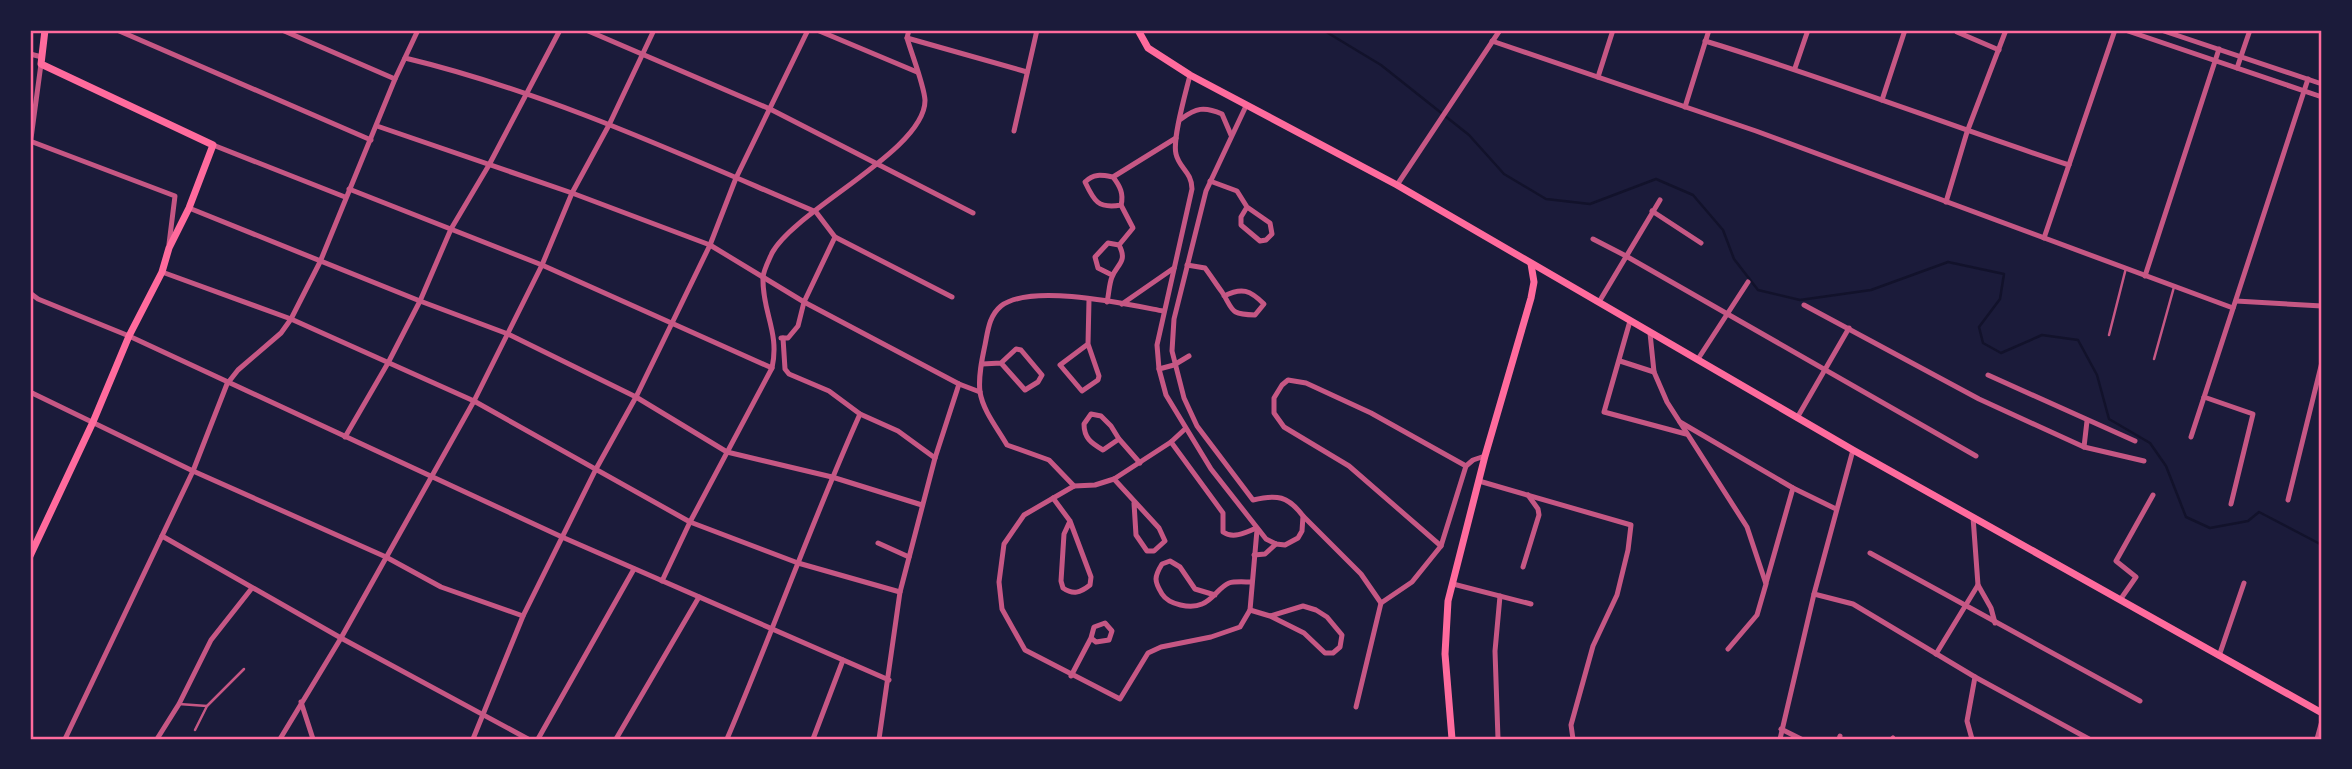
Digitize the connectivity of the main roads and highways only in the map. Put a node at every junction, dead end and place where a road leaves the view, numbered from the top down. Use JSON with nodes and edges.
{"nodes":[{"id":1,"x":45,"y":30,"type":"edge"},
{"id":2,"x":1138,"y":30,"type":"edge"},
{"id":3,"x":1531,"y":264,"type":"junction"},
{"id":4,"x":32,"y":546,"type":"edge"},
{"id":5,"x":30,"y":556,"type":"edge"},
{"id":6,"x":2322,"y":713,"type":"edge"},
{"id":7,"x":1452,"y":739,"type":"edge"}],
"edges":[{"from":1,"to":4,"type":"main road"},
{"from":2,"to":3,"type":"main road"},
{"from":3,"to":6,"type":"main road"},
{"from":3,"to":7,"type":"main road"},
{"from":4,"to":5,"type":"main road"}]}
